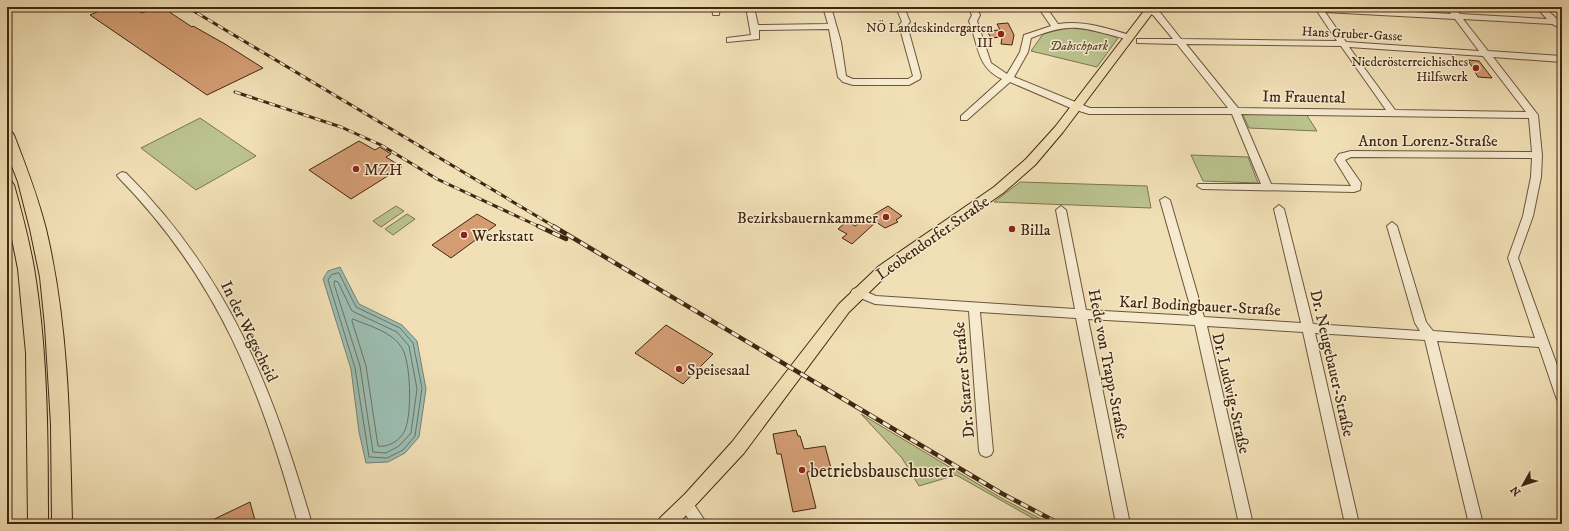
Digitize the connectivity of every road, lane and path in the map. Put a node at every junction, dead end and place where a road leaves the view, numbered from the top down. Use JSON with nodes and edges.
{"nodes":[{"id":1,"x":750,"y":7,"type":"edge"},
{"id":2,"x":827,"y":7,"type":"edge"},
{"id":3,"x":900,"y":7,"type":"edge"},
{"id":4,"x":972,"y":7,"type":"edge"},
{"id":5,"x":1042,"y":7,"type":"edge"},
{"id":6,"x":1161,"y":7,"type":"edge"},
{"id":7,"x":1450,"y":7,"type":"edge"},
{"id":8,"x":1540,"y":7,"type":"edge"},
{"id":9,"x":1319,"y":8,"type":"edge"},
{"id":10,"x":1151,"y":9,"type":"edge"},
{"id":11,"x":1458,"y":16,"type":"junction"},
{"id":12,"x":1558,"y":22,"type":"edge"},
{"id":13,"x":832,"y":26,"type":"junction"},
{"id":14,"x":1055,"y":26,"type":"junction"},
{"id":15,"x":753,"y":28,"type":"junction"},
{"id":16,"x":1562,"y":30,"type":"edge"},
{"id":17,"x":1127,"y":38,"type":"junction"},
{"id":18,"x":730,"y":40,"type":"dead end"},
{"id":19,"x":1140,"y":41,"type":"dead end"},
{"id":20,"x":1179,"y":42,"type":"junction"},
{"id":21,"x":1344,"y":44,"type":"junction"},
{"id":22,"x":1488,"y":54,"type":"junction"},
{"id":23,"x":1562,"y":59,"type":"edge"},
{"id":24,"x":1008,"y":79,"type":"junction"},
{"id":25,"x":1076,"y":107,"type":"junction"},
{"id":26,"x":1236,"y":110,"type":"junction"},
{"id":27,"x":1392,"y":112,"type":"junction"},
{"id":28,"x":1533,"y":115,"type":"junction"},
{"id":29,"x":964,"y":118,"type":"dead end"},
{"id":30,"x":7,"y":135,"type":"edge"},
{"id":31,"x":1537,"y":155,"type":"junction"},
{"id":32,"x":122,"y":175,"type":"dead end"},
{"id":33,"x":7,"y":185,"type":"edge"},
{"id":34,"x":1202,"y":186,"type":"dead end"},
{"id":35,"x":1268,"y":188,"type":"junction"},
{"id":36,"x":1165,"y":200,"type":"dead end"},
{"id":37,"x":1279,"y":209,"type":"dead end"},
{"id":38,"x":1061,"y":210,"type":"dead end"},
{"id":39,"x":1392,"y":226,"type":"dead end"},
{"id":40,"x":857,"y":292,"type":"junction"},
{"id":41,"x":974,"y":307,"type":"junction"},
{"id":42,"x":1082,"y":314,"type":"junction"},
{"id":43,"x":1200,"y":322,"type":"junction"},
{"id":44,"x":1308,"y":327,"type":"junction"},
{"id":45,"x":1430,"y":336,"type":"junction"},
{"id":46,"x":1543,"y":343,"type":"junction"},
{"id":47,"x":1562,"y":396,"type":"edge"},
{"id":48,"x":986,"y":451,"type":"dead end"},
{"id":49,"x":686,"y":505,"type":"junction"},
{"id":50,"x":38,"y":524,"type":"edge"},
{"id":51,"x":62,"y":524,"type":"edge"},
{"id":52,"x":305,"y":524,"type":"edge"},
{"id":53,"x":666,"y":524,"type":"edge"},
{"id":54,"x":700,"y":524,"type":"edge"},
{"id":55,"x":1124,"y":524,"type":"edge"},
{"id":56,"x":1246,"y":524,"type":"edge"},
{"id":57,"x":1352,"y":524,"type":"edge"},
{"id":58,"x":1476,"y":524,"type":"edge"}],
"edges":[{"from":1,"to":15,"type":"street"},
{"from":2,"to":13,"type":"street"},
{"from":3,"to":13,"type":"street"},
{"from":4,"to":24,"type":"street","name":"Im Frauental"},
{"from":5,"to":14,"type":"street"},
{"from":6,"to":9,"type":"street"},
{"from":7,"to":11,"type":"street"},
{"from":8,"to":12,"type":"street"},
{"from":9,"to":11,"type":"street"},
{"from":9,"to":21,"type":"street"},
{"from":10,"to":17,"type":"main road","name":"Leobendorfer Straße"},
{"from":10,"to":20,"type":"street"},
{"from":11,"to":12,"type":"street"},
{"from":11,"to":22,"type":"street"},
{"from":12,"to":16,"type":"street"},
{"from":13,"to":15,"type":"street"},
{"from":14,"to":17,"type":"street"},
{"from":14,"to":24,"type":"street"},
{"from":15,"to":18,"type":"street"},
{"from":17,"to":25,"type":"main road","name":"Leobendorfer Straße"},
{"from":19,"to":20,"type":"street","name":"Hans Gruber-Gasse"},
{"from":20,"to":21,"type":"street","name":"Hans Gruber-Gasse"},
{"from":20,"to":26,"type":"street"},
{"from":21,"to":22,"type":"street","name":"Hans Gruber-Gasse"},
{"from":21,"to":27,"type":"street"},
{"from":22,"to":23,"type":"street","name":"Hans Gruber-Gasse"},
{"from":22,"to":28,"type":"street"},
{"from":24,"to":25,"type":"street","name":"Im Frauental"},
{"from":24,"to":29,"type":"street"},
{"from":25,"to":26,"type":"street","name":"Im Frauental"},
{"from":25,"to":40,"type":"main road","name":"Leobendorfer Straße"},
{"from":26,"to":27,"type":"street","name":"Im Frauental"},
{"from":26,"to":35,"type":"street"},
{"from":27,"to":28,"type":"street","name":"Im Frauental"},
{"from":28,"to":31,"type":"street"},
{"from":30,"to":51,"type":"highway"},
{"from":31,"to":35,"type":"street","name":"Anton Lorenz-Straße"},
{"from":31,"to":46,"type":"street"},
{"from":32,"to":52,"type":"street","name":"In der Wegscheid"},
{"from":33,"to":50,"type":"highway"},
{"from":34,"to":35,"type":"street","name":"Anton Lorenz-Straße"},
{"from":36,"to":43,"type":"street","name":"Dr. Ludwig-Straße"},
{"from":37,"to":44,"type":"street","name":"Dr. Neugebauer-Straße"},
{"from":38,"to":42,"type":"street","name":"Hede von Trapp-Straße"},
{"from":39,"to":45,"type":"street"},
{"from":40,"to":41,"type":"street","name":"Karl Bodingbauer-Straße"},
{"from":40,"to":49,"type":"main road","name":"Leobendorfer Straße"},
{"from":41,"to":42,"type":"street","name":"Karl Bodingbauer-Straße"},
{"from":41,"to":48,"type":"street","name":"Dr. Starzer Straße"},
{"from":42,"to":43,"type":"street","name":"Karl Bodingbauer-Straße"},
{"from":42,"to":55,"type":"street","name":"Hede von Trapp-Straße"},
{"from":43,"to":44,"type":"street","name":"Karl Bodingbauer-Straße"},
{"from":43,"to":56,"type":"street","name":"Dr. Ludwig-Straße"},
{"from":44,"to":45,"type":"street","name":"Karl Bodingbauer-Straße"},
{"from":44,"to":57,"type":"street","name":"Dr. Neugebauer-Straße"},
{"from":45,"to":46,"type":"street","name":"Karl Bodingbauer-Straße"},
{"from":45,"to":58,"type":"street"},
{"from":46,"to":47,"type":"street"},
{"from":49,"to":53,"type":"main road","name":"Leobendorfer Straße"},
{"from":49,"to":54,"type":"street"}]}
